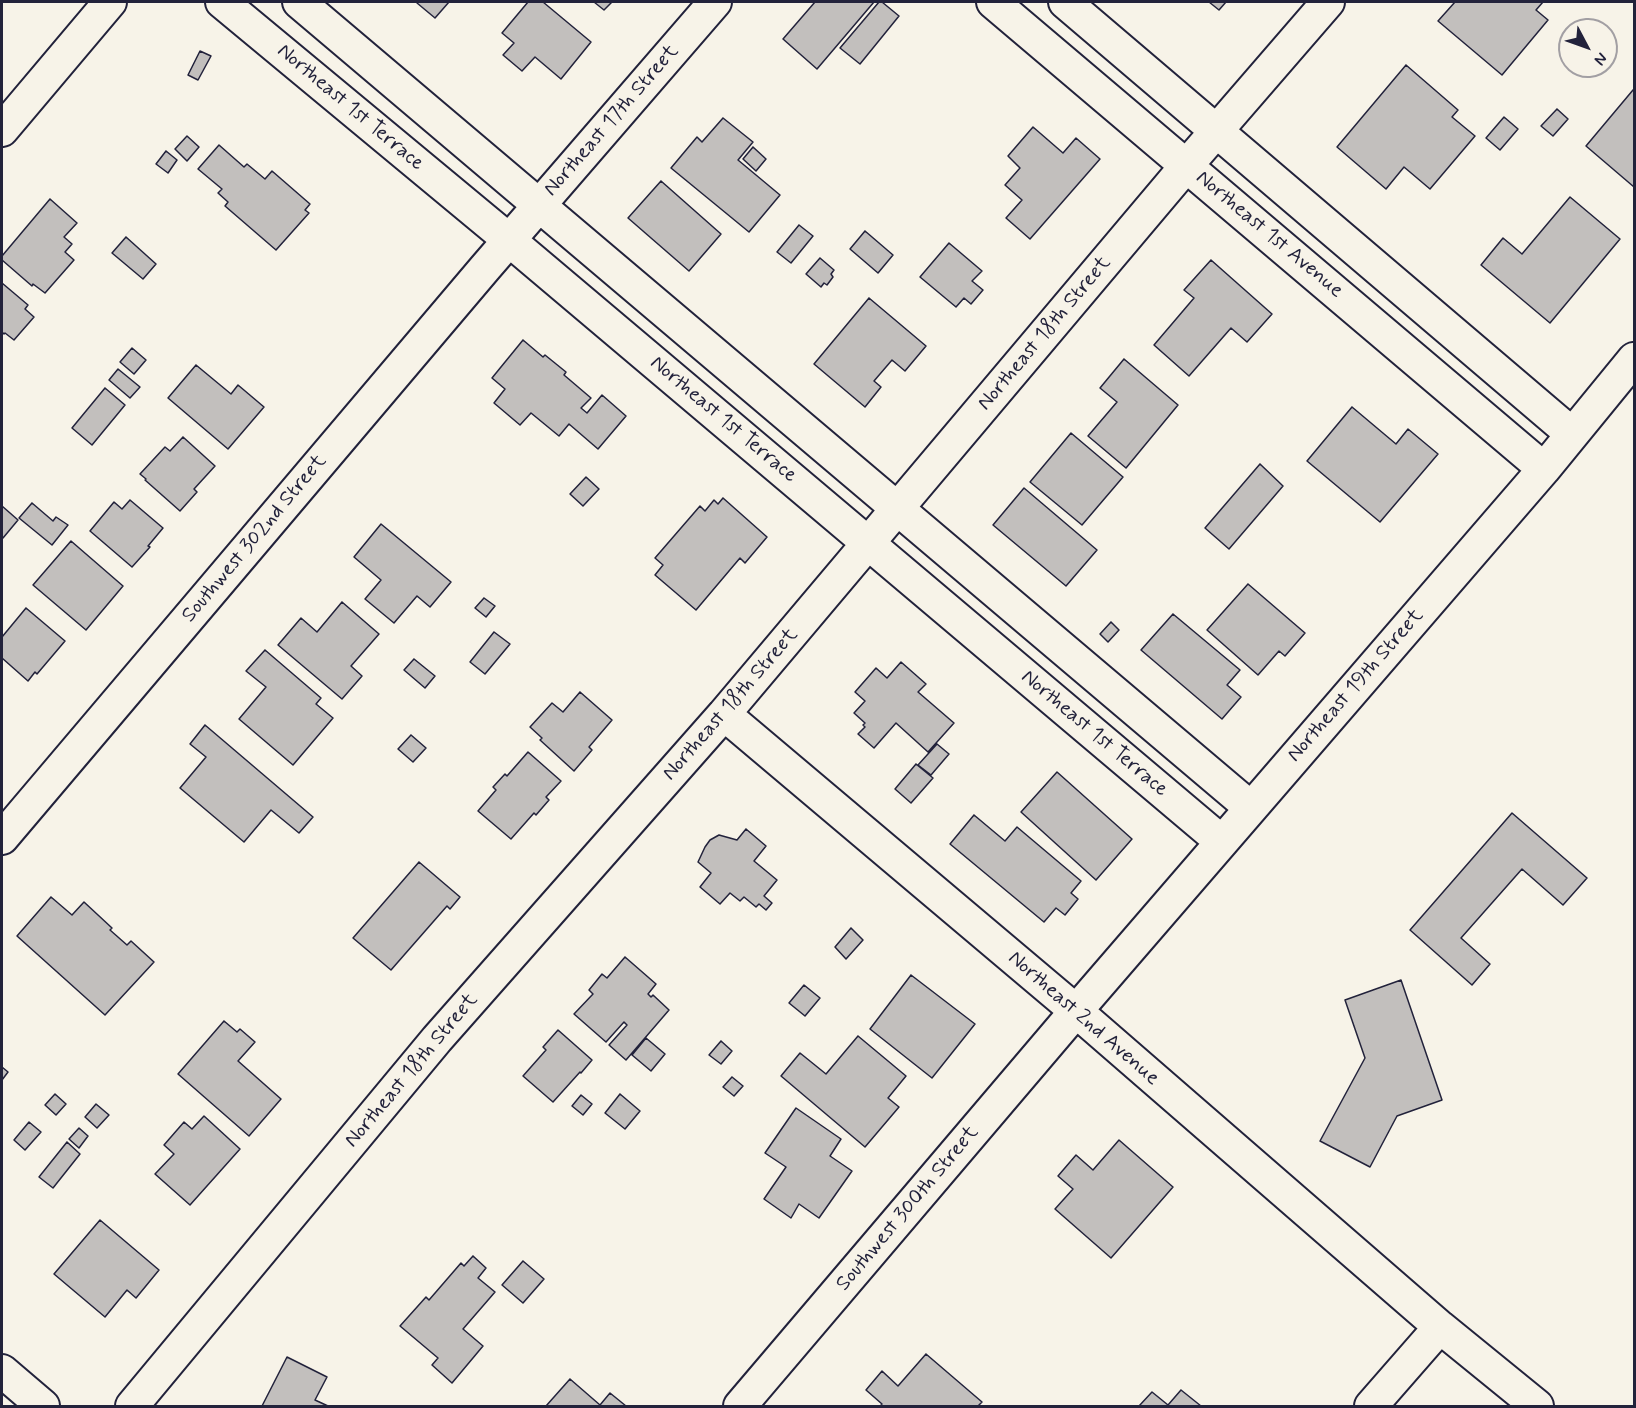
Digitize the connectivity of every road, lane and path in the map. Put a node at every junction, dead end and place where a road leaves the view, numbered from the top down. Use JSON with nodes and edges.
{"nodes":[{"id":1,"x":110,"y":2,"type":"edge"},
{"id":2,"x":222,"y":2,"type":"edge"},
{"id":3,"x":298,"y":2,"type":"edge"},
{"id":4,"x":715,"y":2,"type":"edge"},
{"id":5,"x":993,"y":2,"type":"edge"},
{"id":6,"x":1065,"y":2,"type":"edge"},
{"id":7,"x":1328,"y":2,"type":"edge"},
{"id":8,"x":7,"y":112,"type":"edge"},
{"id":9,"x":1216,"y":131,"type":"junction"},
{"id":10,"x":1187,"y":165,"type":"junction"},
{"id":11,"x":540,"y":204,"type":"junction"},
{"id":12,"x":509,"y":240,"type":"junction"},
{"id":13,"x":1635,"y":359,"type":"edge"},
{"id":14,"x":1572,"y":434,"type":"junction"},
{"id":15,"x":1544,"y":469,"type":"junction"},
{"id":16,"x":897,"y":509,"type":"junction"},
{"id":17,"x":869,"y":543,"type":"junction"},
{"id":18,"x":724,"y":714,"type":"junction"},
{"id":19,"x":1251,"y":808,"type":"junction"},
{"id":20,"x":2,"y":838,"type":"edge"},
{"id":21,"x":1222,"y":842,"type":"junction"},
{"id":22,"x":1076,"y":1011,"type":"junction"},
{"id":23,"x":1440,"y":1327,"type":"junction"},
{"id":24,"x":2,"y":1371,"type":"edge"},
{"id":25,"x":43,"y":1407,"type":"edge"},
{"id":26,"x":132,"y":1407,"type":"edge"},
{"id":27,"x":740,"y":1407,"type":"edge"},
{"id":28,"x":1371,"y":1407,"type":"edge"},
{"id":29,"x":1537,"y":1407,"type":"edge"}],
"edges":[{"from":1,"to":8,"type":"street"},
{"from":2,"to":12,"type":"street","name":"Northeast 1st Terrace"},
{"from":3,"to":11,"type":"street"},
{"from":4,"to":11,"type":"street","name":"Northeast 17th Street"},
{"from":5,"to":10,"type":"street","name":"Northeast 1st Avenue"},
{"from":6,"to":9,"type":"street","name":"Northeast 1st Avenue"},
{"from":7,"to":9,"type":"street","name":"Northeast 18th Street"},
{"from":9,"to":10,"type":"street","name":"Northeast 18th Street"},
{"from":9,"to":14,"type":"street","name":"Northeast 1st Avenue"},
{"from":10,"to":15,"type":"street","name":"Northeast 1st Avenue"},
{"from":10,"to":16,"type":"street","name":"Northeast 18th Street"},
{"from":11,"to":12,"type":"street","name":"Northeast 17th Street"},
{"from":11,"to":16,"type":"street"},
{"from":12,"to":17,"type":"street","name":"Northeast 1st Terrace"},
{"from":12,"to":20,"type":"street","name":"Southwest 302nd Street"},
{"from":13,"to":14,"type":"street","name":"Northeast 19th Street"},
{"from":14,"to":15,"type":"street","name":"Northeast 19th Street"},
{"from":15,"to":19,"type":"street","name":"Northeast 19th Street"},
{"from":16,"to":17,"type":"street","name":"Northeast 18th Street"},
{"from":16,"to":19,"type":"street"},
{"from":17,"to":18,"type":"street","name":"Northeast 18th Street"},
{"from":17,"to":21,"type":"street","name":"Northeast 1st Terrace"},
{"from":18,"to":22,"type":"street","name":"Northeast 2nd Avenue"},
{"from":18,"to":26,"type":"street","name":"Northeast 18th Street"},
{"from":19,"to":21,"type":"street","name":"Northeast 19th Street"},
{"from":21,"to":22,"type":"street","name":"Northeast 19th Street"},
{"from":22,"to":23,"type":"street","name":"Northeast 2nd Avenue"},
{"from":22,"to":27,"type":"street","name":"Southwest 300th Street"},
{"from":23,"to":28,"type":"street"},
{"from":23,"to":29,"type":"street","name":"Northeast 2nd Avenue"},
{"from":24,"to":25,"type":"street"}]}
